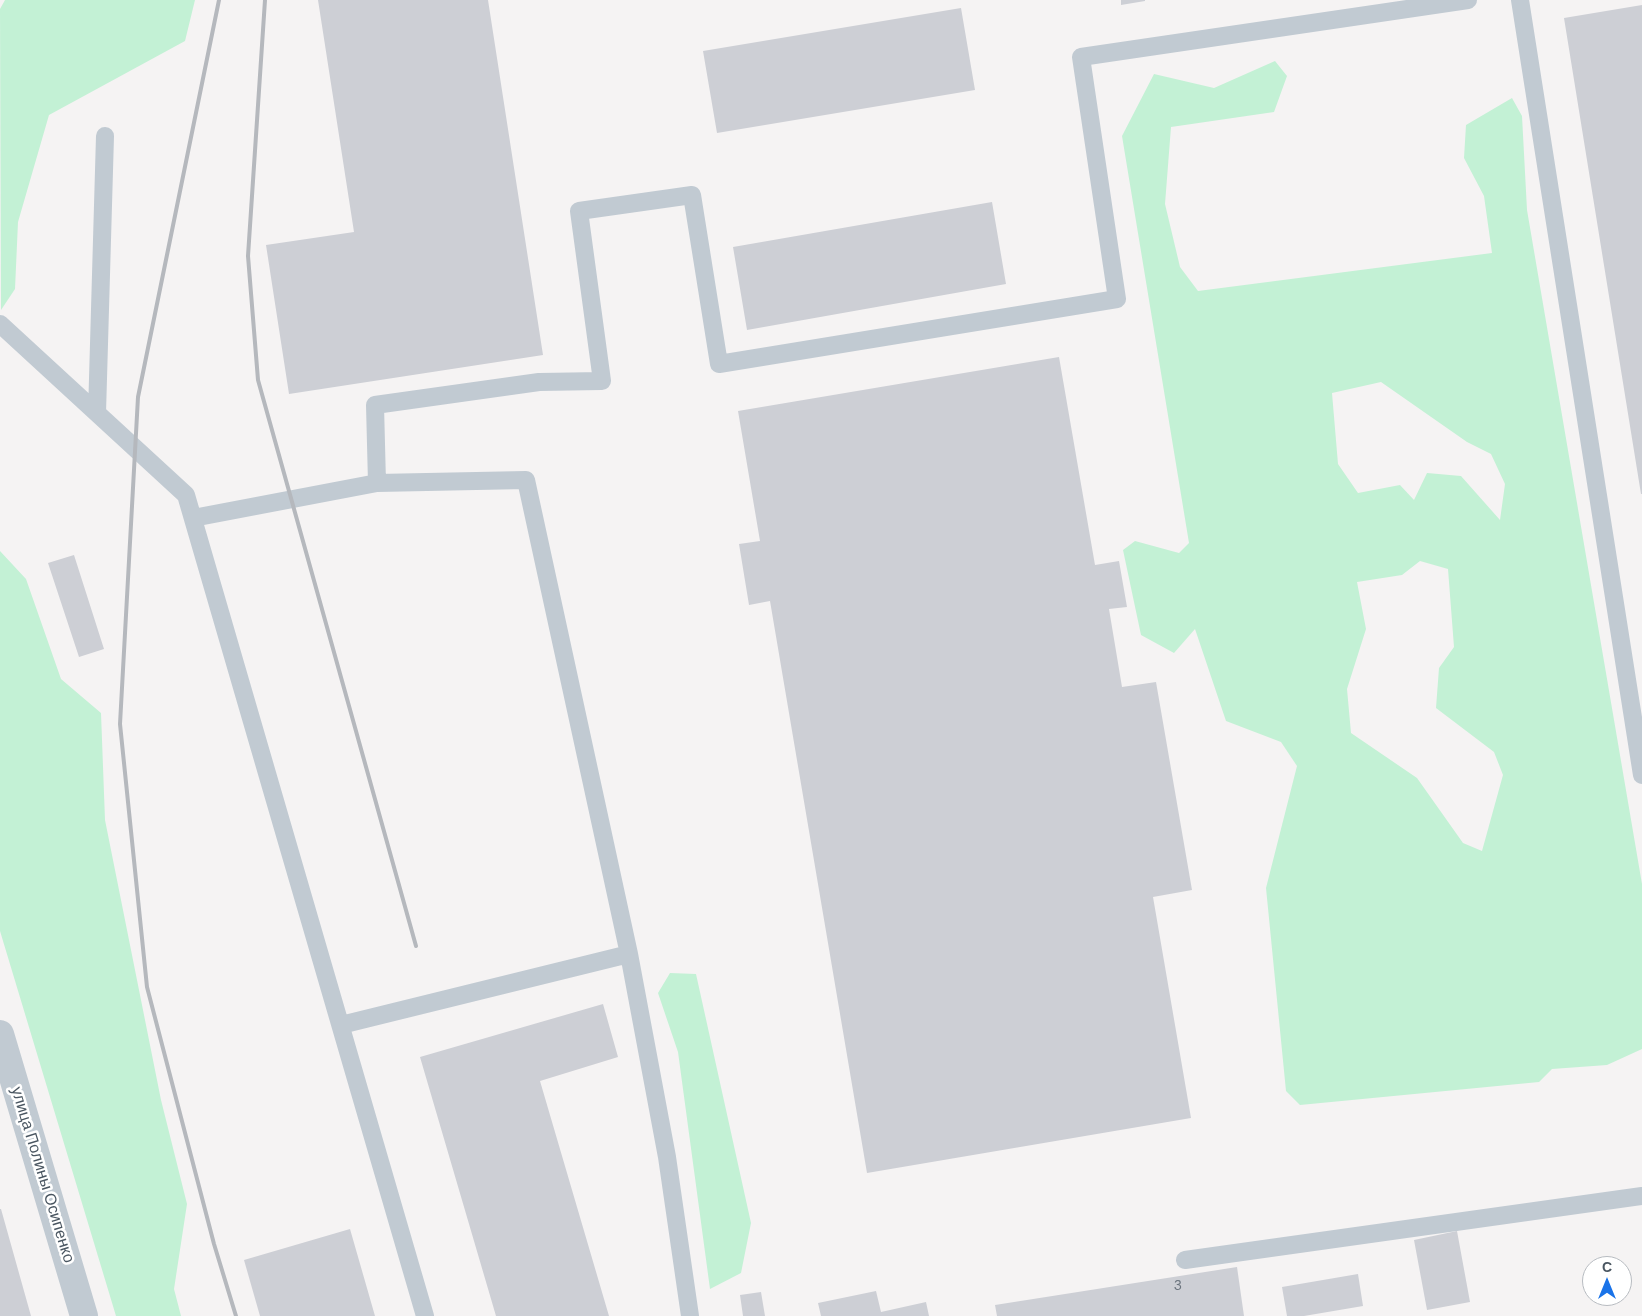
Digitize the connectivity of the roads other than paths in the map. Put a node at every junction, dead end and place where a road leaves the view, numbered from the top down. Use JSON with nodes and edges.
{"nodes":[{"id":1,"x":1468,"y":0,"type":"edge"},
{"id":2,"x":1520,"y":0,"type":"edge"},
{"id":3,"x":105,"y":136,"type":"dead end"},
{"id":4,"x":0,"y":324,"type":"edge"},
{"id":5,"x":97,"y":413,"type":"junction"},
{"id":6,"x":377,"y":483,"type":"junction"},
{"id":7,"x":193,"y":518,"type":"junction"},
{"id":8,"x":1642,"y":775,"type":"edge"},
{"id":9,"x":629,"y":954,"type":"junction"},
{"id":10,"x":340,"y":1025,"type":"junction"},
{"id":11,"x":0,"y":1034,"type":"edge"},
{"id":12,"x":1642,"y":1196,"type":"edge"},
{"id":13,"x":1185,"y":1260,"type":"dead end"},
{"id":14,"x":84,"y":1316,"type":"edge"},
{"id":15,"x":425,"y":1316,"type":"edge"},
{"id":16,"x":690,"y":1316,"type":"edge"}],
"edges":[{"from":1,"to":6,"type":"lane"},
{"from":2,"to":8,"type":"lane"},
{"from":3,"to":5,"type":"lane"},
{"from":4,"to":5,"type":"lane"},
{"from":5,"to":7,"type":"lane"},
{"from":6,"to":7,"type":"lane"},
{"from":6,"to":9,"type":"lane"},
{"from":7,"to":10,"type":"lane"},
{"from":9,"to":10,"type":"lane"},
{"from":9,"to":16,"type":"lane"},
{"from":10,"to":15,"type":"lane"},
{"from":11,"to":14,"type":"street","name":"улица Полины Осипенко"},
{"from":12,"to":13,"type":"lane"}]}
